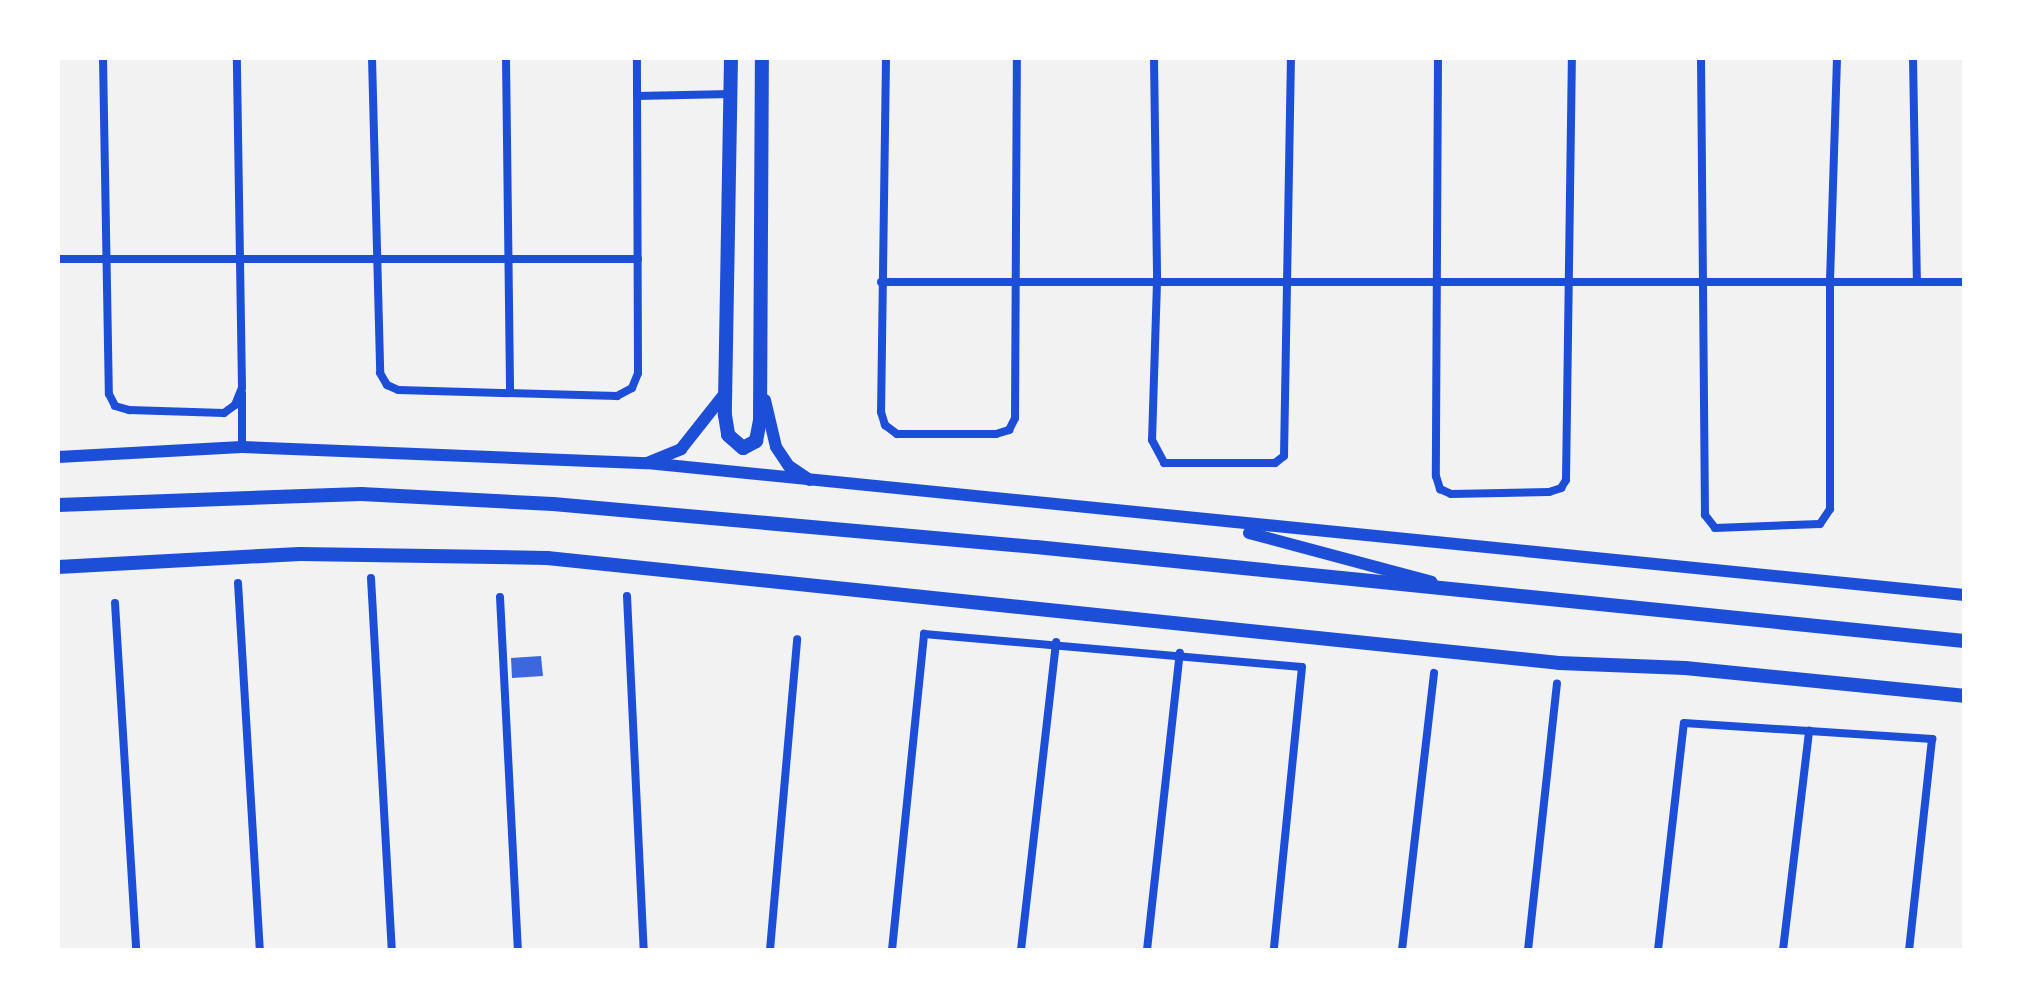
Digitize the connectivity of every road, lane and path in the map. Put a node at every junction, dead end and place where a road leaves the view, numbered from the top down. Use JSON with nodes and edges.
{"nodes":[{"id":1,"x":103,"y":58,"type":"edge"},
{"id":2,"x":237,"y":58,"type":"edge"},
{"id":3,"x":372,"y":58,"type":"edge"},
{"id":4,"x":506,"y":58,"type":"edge"},
{"id":5,"x":637,"y":58,"type":"edge"},
{"id":6,"x":731,"y":58,"type":"edge"},
{"id":7,"x":762,"y":58,"type":"edge"},
{"id":8,"x":886,"y":58,"type":"edge"},
{"id":9,"x":1017,"y":58,"type":"edge"},
{"id":10,"x":1154,"y":58,"type":"edge"},
{"id":11,"x":1291,"y":58,"type":"edge"},
{"id":12,"x":1438,"y":58,"type":"edge"},
{"id":13,"x":1572,"y":58,"type":"edge"},
{"id":14,"x":1701,"y":58,"type":"edge"},
{"id":15,"x":1837,"y":58,"type":"edge"},
{"id":16,"x":1913,"y":58,"type":"edge"},
{"id":17,"x":731,"y":94,"type":"junction"},
{"id":18,"x":637,"y":96,"type":"junction"},
{"id":19,"x":58,"y":259,"type":"edge"},
{"id":20,"x":105,"y":259,"type":"junction"},
{"id":21,"x":240,"y":259,"type":"junction"},
{"id":22,"x":378,"y":259,"type":"junction"},
{"id":23,"x":507,"y":259,"type":"junction"},
{"id":24,"x":638,"y":259,"type":"junction"},
{"id":25,"x":1566,"y":281,"type":"junction"},
{"id":26,"x":1830,"y":281,"type":"junction"},
{"id":27,"x":881,"y":282,"type":"junction"},
{"id":28,"x":1014,"y":282,"type":"junction"},
{"id":29,"x":1157,"y":282,"type":"junction"},
{"id":30,"x":1288,"y":282,"type":"junction"},
{"id":31,"x":1436,"y":282,"type":"junction"},
{"id":32,"x":1702,"y":282,"type":"junction"},
{"id":33,"x":1917,"y":282,"type":"junction"},
{"id":34,"x":1964,"y":282,"type":"edge"},
{"id":35,"x":762,"y":380,"type":"junction"},
{"id":36,"x":242,"y":388,"type":"junction"},
{"id":37,"x":726,"y":392,"type":"junction"},
{"id":38,"x":510,"y":393,"type":"junction"},
{"id":39,"x":242,"y":447,"type":"junction"},
{"id":40,"x":58,"y":457,"type":"edge"},
{"id":41,"x":647,"y":463,"type":"junction"},
{"id":42,"x":813,"y":482,"type":"junction"},
{"id":43,"x":58,"y":505,"type":"edge"},
{"id":44,"x":1217,"y":524,"type":"junction"},
{"id":45,"x":58,"y":567,"type":"edge"},
{"id":46,"x":371,"y":578,"type":"dead end"},
{"id":47,"x":238,"y":583,"type":"dead end"},
{"id":48,"x":1462,"y":591,"type":"junction"},
{"id":49,"x":1964,"y":595,"type":"edge"},
{"id":50,"x":627,"y":596,"type":"dead end"},
{"id":51,"x":500,"y":597,"type":"dead end"},
{"id":52,"x":115,"y":603,"type":"dead end"},
{"id":53,"x":797,"y":639,"type":"dead end"},
{"id":54,"x":1964,"y":641,"type":"edge"},
{"id":55,"x":1056,"y":642,"type":"junction"},
{"id":56,"x":1180,"y":653,"type":"junction"},
{"id":57,"x":1434,"y":673,"type":"dead end"},
{"id":58,"x":1557,"y":684,"type":"dead end"},
{"id":59,"x":1964,"y":696,"type":"edge"},
{"id":60,"x":1809,"y":731,"type":"junction"},
{"id":61,"x":136,"y":950,"type":"edge"},
{"id":62,"x":260,"y":950,"type":"edge"},
{"id":63,"x":392,"y":950,"type":"edge"},
{"id":64,"x":518,"y":950,"type":"edge"},
{"id":65,"x":644,"y":950,"type":"edge"},
{"id":66,"x":770,"y":950,"type":"edge"},
{"id":67,"x":892,"y":950,"type":"edge"},
{"id":68,"x":1021,"y":950,"type":"edge"},
{"id":69,"x":1147,"y":950,"type":"edge"},
{"id":70,"x":1274,"y":950,"type":"edge"},
{"id":71,"x":1402,"y":950,"type":"edge"},
{"id":72,"x":1528,"y":950,"type":"edge"},
{"id":73,"x":1658,"y":950,"type":"edge"},
{"id":74,"x":1783,"y":950,"type":"edge"},
{"id":75,"x":1909,"y":950,"type":"edge"}],
"edges":[{"from":1,"to":20,"type":"street"},
{"from":2,"to":21,"type":"street"},
{"from":3,"to":22,"type":"street"},
{"from":4,"to":23,"type":"street"},
{"from":5,"to":18,"type":"street"},
{"from":6,"to":17,"type":"main road"},
{"from":7,"to":35,"type":"main road"},
{"from":8,"to":27,"type":"street"},
{"from":9,"to":28,"type":"street"},
{"from":10,"to":29,"type":"street"},
{"from":11,"to":30,"type":"street"},
{"from":12,"to":31,"type":"street"},
{"from":13,"to":25,"type":"street"},
{"from":14,"to":32,"type":"street"},
{"from":15,"to":26,"type":"street"},
{"from":16,"to":33,"type":"street"},
{"from":17,"to":18,"type":"street"},
{"from":17,"to":37,"type":"main road"},
{"from":18,"to":24,"type":"street"},
{"from":19,"to":20,"type":"street"},
{"from":20,"to":21,"type":"street"},
{"from":20,"to":36,"type":"street"},
{"from":21,"to":22,"type":"street"},
{"from":21,"to":36,"type":"street"},
{"from":22,"to":23,"type":"street"},
{"from":22,"to":38,"type":"street"},
{"from":23,"to":24,"type":"street"},
{"from":23,"to":38,"type":"street"},
{"from":24,"to":38,"type":"street"},
{"from":25,"to":31,"type":"street"},
{"from":25,"to":31,"type":"street"},
{"from":25,"to":32,"type":"street"},
{"from":26,"to":32,"type":"street"},
{"from":26,"to":32,"type":"street"},
{"from":26,"to":33,"type":"street"},
{"from":27,"to":28,"type":"street"},
{"from":27,"to":28,"type":"street"},
{"from":28,"to":29,"type":"street"},
{"from":29,"to":30,"type":"street"},
{"from":29,"to":30,"type":"street"},
{"from":30,"to":31,"type":"street"},
{"from":33,"to":34,"type":"street"},
{"from":35,"to":37,"type":"main road"},
{"from":35,"to":42,"type":"main road"},
{"from":36,"to":39,"type":"street"},
{"from":37,"to":41,"type":"main road"},
{"from":39,"to":40,"type":"main road"},
{"from":39,"to":41,"type":"main road"},
{"from":41,"to":42,"type":"main road"},
{"from":42,"to":44,"type":"main road"},
{"from":43,"to":48,"type":"main road"},
{"from":44,"to":48,"type":"main road"},
{"from":44,"to":49,"type":"main road"},
{"from":45,"to":59,"type":"main road"},
{"from":46,"to":63,"type":"street"},
{"from":47,"to":62,"type":"street"},
{"from":48,"to":54,"type":"main road"},
{"from":50,"to":65,"type":"street"},
{"from":51,"to":64,"type":"street"},
{"from":52,"to":61,"type":"street"},
{"from":53,"to":66,"type":"street"},
{"from":55,"to":56,"type":"street"},
{"from":55,"to":67,"type":"street"},
{"from":55,"to":68,"type":"street"},
{"from":56,"to":69,"type":"street"},
{"from":56,"to":70,"type":"street"},
{"from":57,"to":71,"type":"street"},
{"from":58,"to":72,"type":"street"},
{"from":60,"to":73,"type":"street"},
{"from":60,"to":74,"type":"street"},
{"from":60,"to":75,"type":"street"}]}
